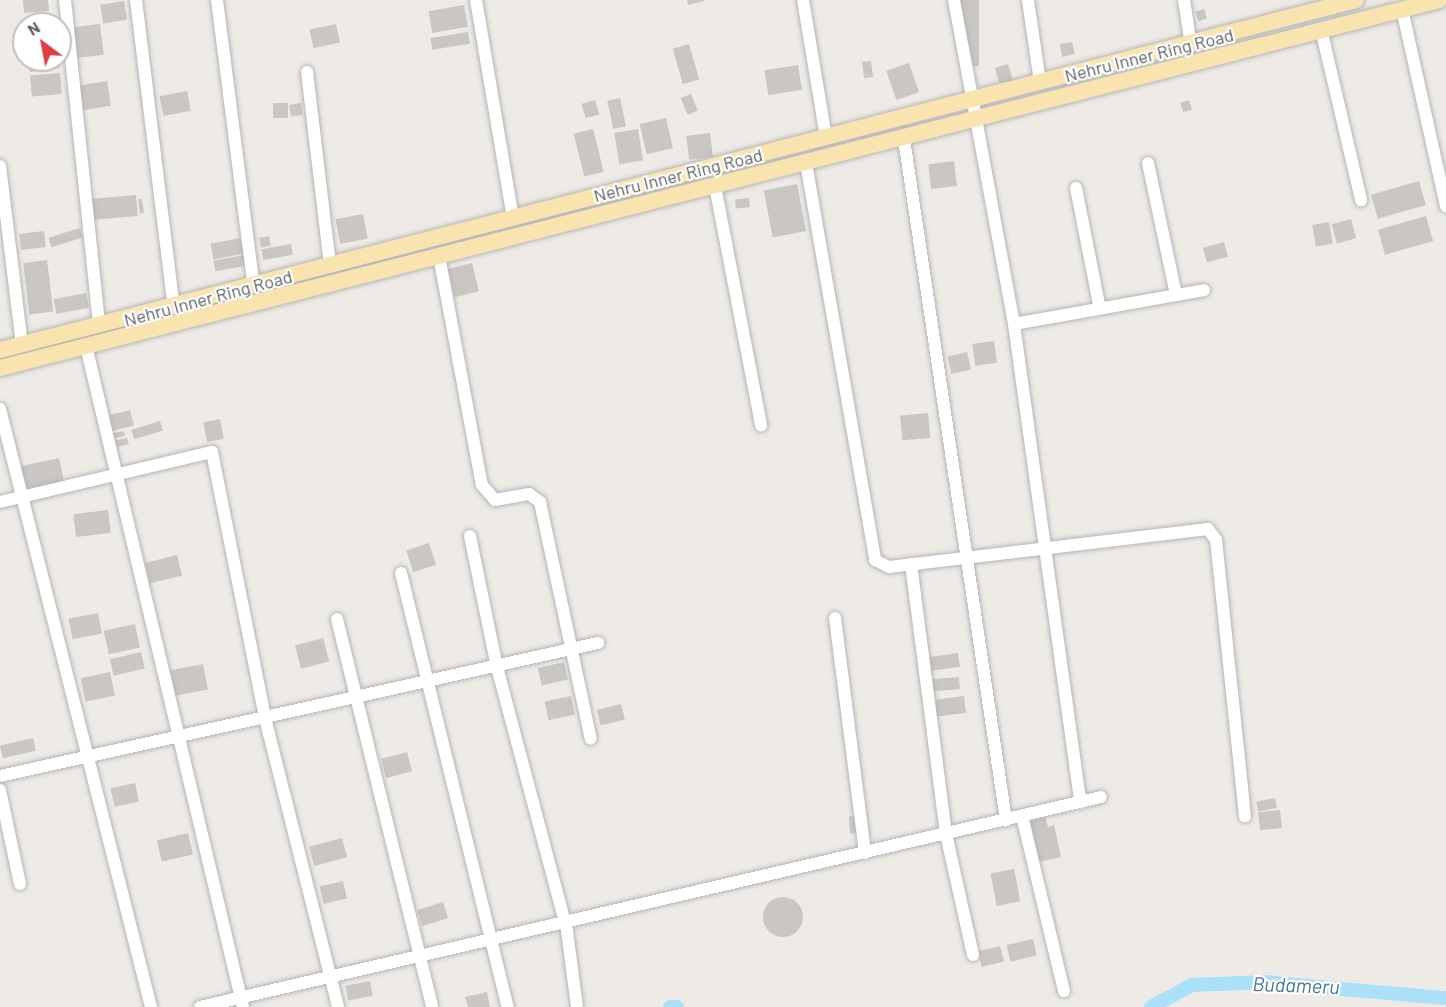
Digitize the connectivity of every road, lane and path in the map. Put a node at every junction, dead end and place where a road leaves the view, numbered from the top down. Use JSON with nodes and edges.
{"nodes":[{"id":1,"x":65,"y":0,"type":"edge"},
{"id":2,"x":136,"y":0,"type":"edge"},
{"id":3,"x":216,"y":0,"type":"edge"},
{"id":4,"x":476,"y":0,"type":"edge"},
{"id":5,"x":803,"y":0,"type":"edge"},
{"id":6,"x":954,"y":0,"type":"edge"},
{"id":7,"x":1028,"y":0,"type":"edge"},
{"id":8,"x":1184,"y":0,"type":"edge"},
{"id":9,"x":1440,"y":0,"type":"edge"},
{"id":10,"x":1347,"y":1,"type":"edge"},
{"id":11,"x":1402,"y":9,"type":"junction"},
{"id":12,"x":1321,"y":30,"type":"junction"},
{"id":13,"x":1191,"y":45,"type":"junction"},
{"id":14,"x":307,"y":72,"type":"dead end"},
{"id":15,"x":1040,"y":82,"type":"junction"},
{"id":16,"x":971,"y":100,"type":"junction"},
{"id":17,"x":976,"y":121,"type":"junction"},
{"id":18,"x":826,"y":138,"type":"junction"},
{"id":19,"x":904,"y":139,"type":"junction"},
{"id":20,"x":806,"y":163,"type":"junction"},
{"id":21,"x":1148,"y":163,"type":"dead end"},
{"id":22,"x":0,"y":166,"type":"edge"},
{"id":23,"x":715,"y":186,"type":"junction"},
{"id":24,"x":1076,"y":188,"type":"dead end"},
{"id":25,"x":1361,"y":200,"type":"dead end"},
{"id":26,"x":1446,"y":206,"type":"edge"},
{"id":27,"x":513,"y":218,"type":"junction"},
{"id":28,"x":439,"y":256,"type":"junction"},
{"id":29,"x":330,"y":265,"type":"junction"},
{"id":30,"x":254,"y":286,"type":"junction"},
{"id":31,"x":1204,"y":290,"type":"dead end"},
{"id":32,"x":1176,"y":295,"type":"junction"},
{"id":33,"x":174,"y":308,"type":"junction"},
{"id":34,"x":1100,"y":309,"type":"junction"},
{"id":35,"x":1014,"y":324,"type":"junction"},
{"id":36,"x":99,"y":326,"type":"junction"},
{"id":37,"x":22,"y":345,"type":"junction"},
{"id":38,"x":86,"y":346,"type":"junction"},
{"id":39,"x":0,"y":350,"type":"edge"},
{"id":40,"x":0,"y":368,"type":"edge"},
{"id":41,"x":0,"y":409,"type":"edge"},
{"id":42,"x":760,"y":426,"type":"dead end"},
{"id":43,"x":117,"y":475,"type":"junction"},
{"id":44,"x":20,"y":497,"type":"junction"},
{"id":45,"x":0,"y":502,"type":"edge"},
{"id":46,"x":470,"y":536,"type":"dead end"},
{"id":47,"x":1045,"y":548,"type":"junction"},
{"id":48,"x":967,"y":557,"type":"junction"},
{"id":49,"x":911,"y":564,"type":"junction"},
{"id":50,"x":401,"y":573,"type":"dead end"},
{"id":51,"x":835,"y":618,"type":"dead end"},
{"id":52,"x":337,"y":619,"type":"dead end"},
{"id":53,"x":598,"y":644,"type":"dead end"},
{"id":54,"x":571,"y":650,"type":"junction"},
{"id":55,"x":497,"y":667,"type":"junction"},
{"id":56,"x":425,"y":683,"type":"junction"},
{"id":57,"x":354,"y":699,"type":"junction"},
{"id":58,"x":265,"y":718,"type":"junction"},
{"id":59,"x":178,"y":736,"type":"junction"},
{"id":60,"x":591,"y":740,"type":"dead end"},
{"id":61,"x":89,"y":756,"type":"junction"},
{"id":62,"x":0,"y":776,"type":"edge"},
{"id":63,"x":0,"y":790,"type":"edge"},
{"id":64,"x":1101,"y":797,"type":"dead end"},
{"id":65,"x":1080,"y":802,"type":"junction"},
{"id":66,"x":1022,"y":816,"type":"junction"},
{"id":67,"x":1245,"y":816,"type":"dead end"},
{"id":68,"x":1006,"y":820,"type":"junction"},
{"id":69,"x":946,"y":834,"type":"junction"},
{"id":70,"x":865,"y":853,"type":"junction"},
{"id":71,"x":20,"y":884,"type":"dead end"},
{"id":72,"x":565,"y":923,"type":"junction"},
{"id":73,"x":490,"y":941,"type":"junction"},
{"id":74,"x":418,"y":955,"type":"junction"},
{"id":75,"x":973,"y":955,"type":"dead end"},
{"id":76,"x":330,"y":973,"type":"junction"},
{"id":77,"x":1064,"y":991,"type":"dead end"},
{"id":78,"x":242,"y":1002,"type":"edge"},
{"id":79,"x":151,"y":1007,"type":"edge"},
{"id":80,"x":200,"y":1007,"type":"edge"},
{"id":81,"x":338,"y":1007,"type":"edge"},
{"id":82,"x":432,"y":1007,"type":"edge"},
{"id":83,"x":508,"y":1007,"type":"edge"},
{"id":84,"x":577,"y":1007,"type":"edge"}],
"edges":[{"from":1,"to":36,"type":"street"},
{"from":2,"to":33,"type":"street"},
{"from":3,"to":30,"type":"street"},
{"from":4,"to":27,"type":"street"},
{"from":5,"to":18,"type":"street"},
{"from":6,"to":16,"type":"street"},
{"from":7,"to":15,"type":"street"},
{"from":8,"to":13,"type":"street"},
{"from":9,"to":11,"type":"main road"},
{"from":10,"to":13,"type":"main road","name":"Nehru Inner Ring Road"},
{"from":11,"to":12,"type":"main road"},
{"from":11,"to":26,"type":"street"},
{"from":12,"to":17,"type":"main road"},
{"from":12,"to":25,"type":"street"},
{"from":13,"to":15,"type":"main road","name":"Nehru Inner Ring Road"},
{"from":14,"to":29,"type":"street"},
{"from":15,"to":16,"type":"main road","name":"Nehru Inner Ring Road"},
{"from":16,"to":17,"type":"street"},
{"from":16,"to":18,"type":"main road","name":"Nehru Inner Ring Road"},
{"from":17,"to":19,"type":"main road"},
{"from":17,"to":35,"type":"street"},
{"from":18,"to":27,"type":"main road","name":"Nehru Inner Ring Road"},
{"from":19,"to":20,"type":"main road"},
{"from":19,"to":48,"type":"street"},
{"from":20,"to":23,"type":"main road"},
{"from":20,"to":49,"type":"street"},
{"from":21,"to":32,"type":"street"},
{"from":22,"to":37,"type":"street"},
{"from":23,"to":28,"type":"main road"},
{"from":23,"to":42,"type":"street"},
{"from":24,"to":34,"type":"street"},
{"from":27,"to":29,"type":"main road","name":"Nehru Inner Ring Road"},
{"from":28,"to":38,"type":"main road"},
{"from":28,"to":54,"type":"street"},
{"from":29,"to":30,"type":"main road","name":"Nehru Inner Ring Road"},
{"from":30,"to":33,"type":"main road","name":"Nehru Inner Ring Road"},
{"from":31,"to":32,"type":"street"},
{"from":32,"to":34,"type":"street"},
{"from":33,"to":36,"type":"main road","name":"Nehru Inner Ring Road"},
{"from":34,"to":35,"type":"street"},
{"from":35,"to":47,"type":"street"},
{"from":36,"to":37,"type":"main road","name":"Nehru Inner Ring Road"},
{"from":37,"to":39,"type":"main road","name":"Nehru Inner Ring Road"},
{"from":38,"to":40,"type":"main road"},
{"from":38,"to":43,"type":"street"},
{"from":41,"to":44,"type":"street"},
{"from":43,"to":44,"type":"street"},
{"from":43,"to":58,"type":"street"},
{"from":43,"to":59,"type":"street"},
{"from":44,"to":45,"type":"street"},
{"from":44,"to":61,"type":"street"},
{"from":46,"to":55,"type":"street"},
{"from":47,"to":48,"type":"street"},
{"from":47,"to":65,"type":"street"},
{"from":47,"to":67,"type":"street"},
{"from":48,"to":49,"type":"street"},
{"from":48,"to":68,"type":"street"},
{"from":49,"to":69,"type":"street"},
{"from":50,"to":56,"type":"street"},
{"from":51,"to":70,"type":"street"},
{"from":52,"to":57,"type":"street"},
{"from":53,"to":54,"type":"street"},
{"from":54,"to":55,"type":"street"},
{"from":54,"to":60,"type":"street"},
{"from":55,"to":56,"type":"street"},
{"from":55,"to":72,"type":"street"},
{"from":56,"to":57,"type":"street"},
{"from":56,"to":73,"type":"street"},
{"from":57,"to":58,"type":"street"},
{"from":57,"to":74,"type":"street"},
{"from":58,"to":59,"type":"street"},
{"from":58,"to":76,"type":"street"},
{"from":59,"to":61,"type":"street"},
{"from":59,"to":78,"type":"street"},
{"from":61,"to":62,"type":"street"},
{"from":61,"to":79,"type":"street"},
{"from":63,"to":71,"type":"street"},
{"from":64,"to":65,"type":"street"},
{"from":65,"to":66,"type":"street"},
{"from":66,"to":68,"type":"street"},
{"from":66,"to":77,"type":"street"},
{"from":68,"to":69,"type":"street"},
{"from":69,"to":70,"type":"street"},
{"from":69,"to":75,"type":"street"},
{"from":70,"to":72,"type":"street"},
{"from":72,"to":73,"type":"street"},
{"from":72,"to":84,"type":"street"},
{"from":73,"to":74,"type":"street"},
{"from":73,"to":83,"type":"street"},
{"from":74,"to":76,"type":"street"},
{"from":74,"to":82,"type":"street"},
{"from":76,"to":78,"type":"street"},
{"from":76,"to":81,"type":"street"},
{"from":78,"to":80,"type":"street"}]}
